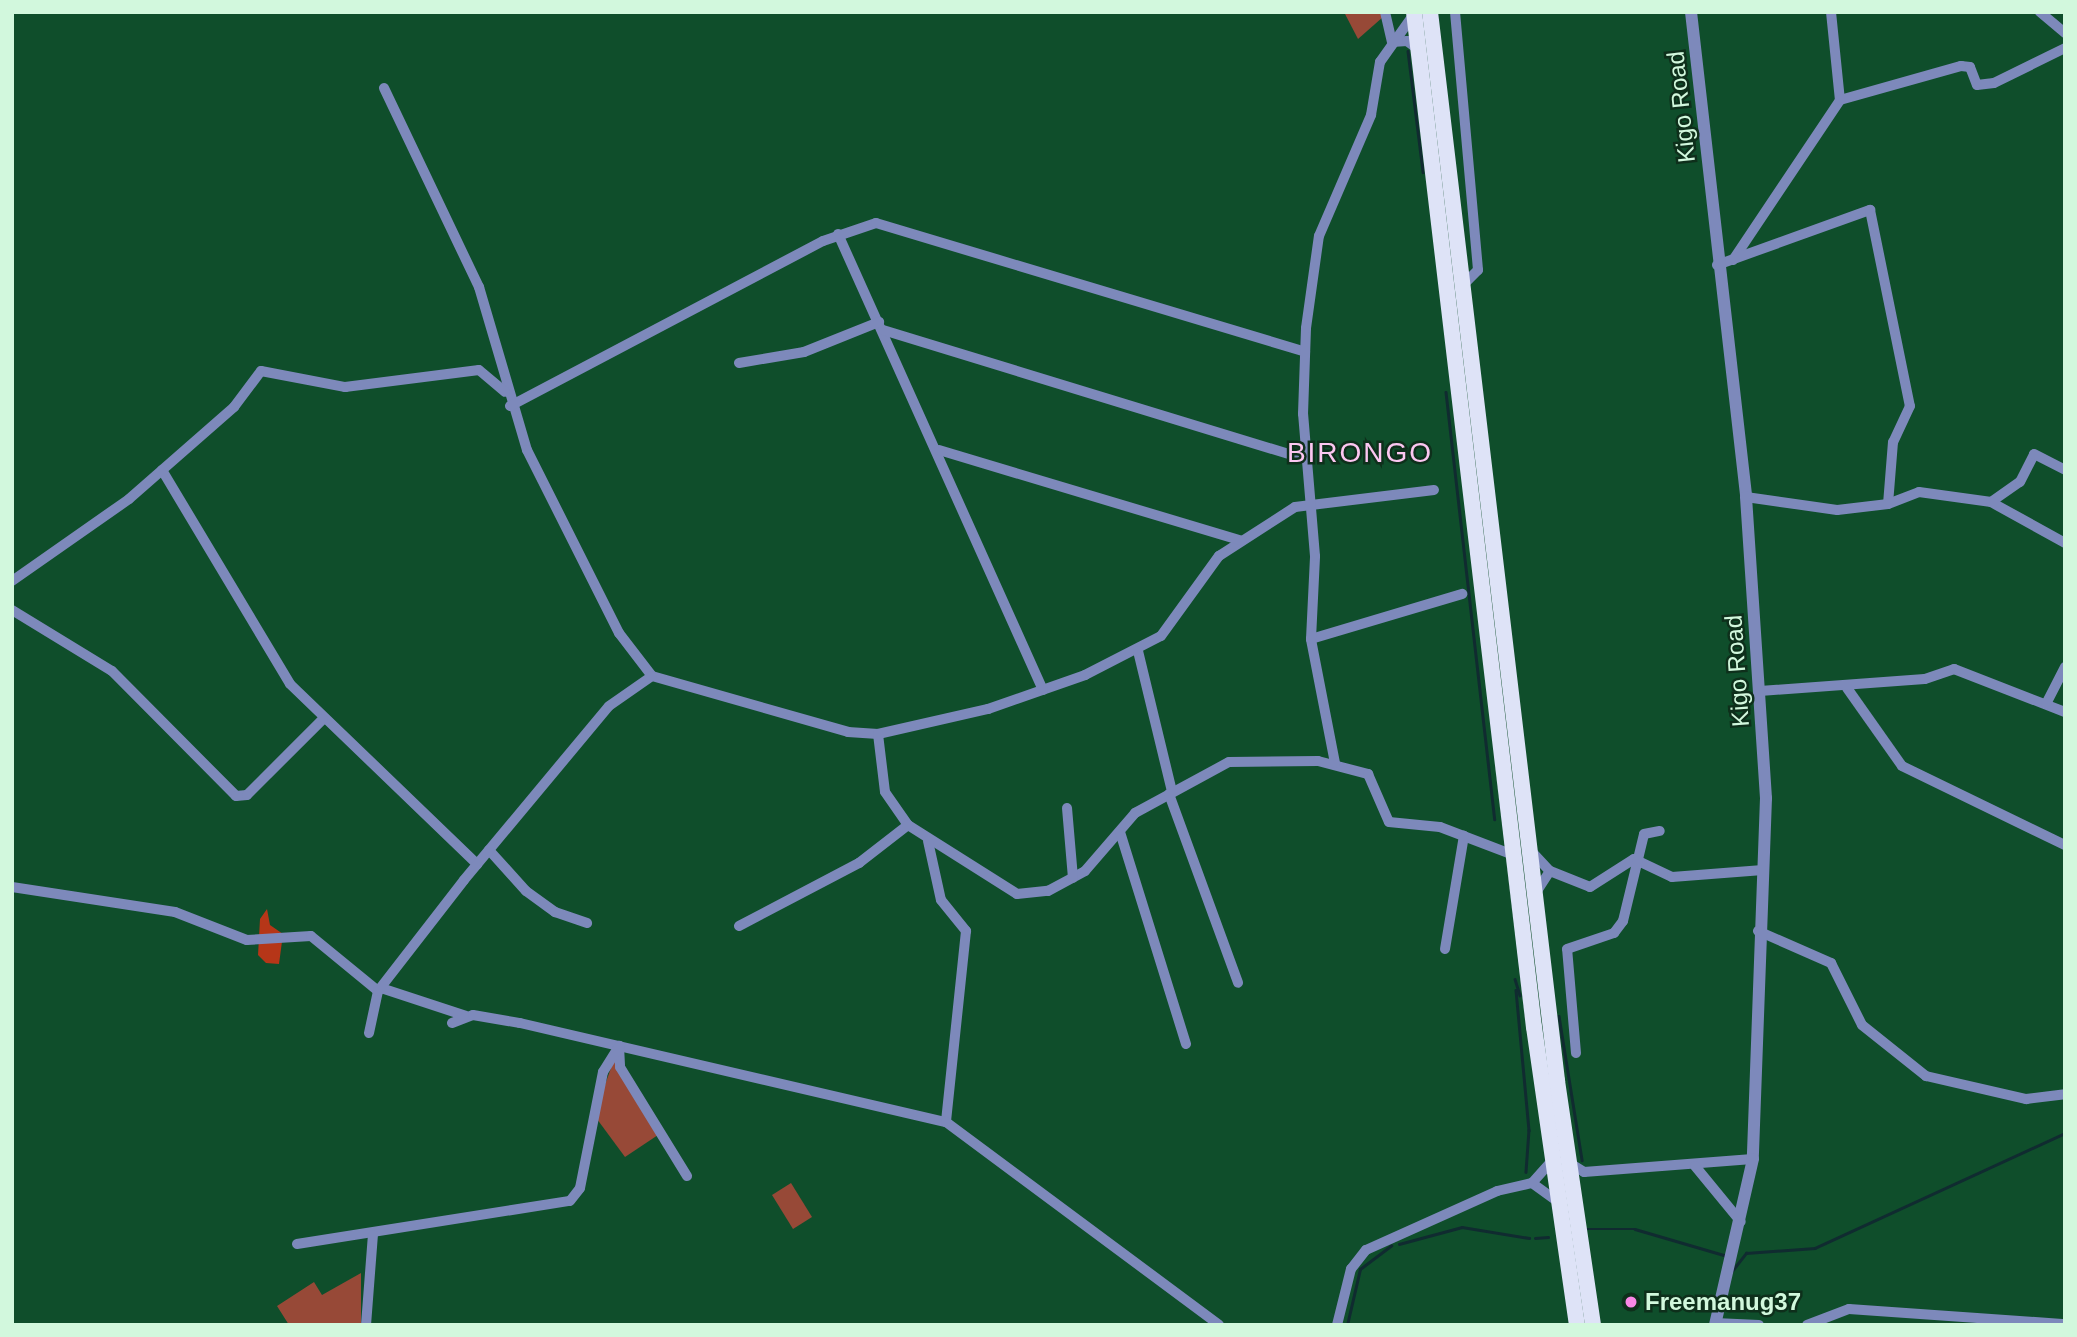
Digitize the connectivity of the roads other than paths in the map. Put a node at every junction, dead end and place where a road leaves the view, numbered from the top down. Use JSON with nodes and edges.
{"nodes":[{"id":1,"x":1385,"y":12,"type":"edge"},
{"id":2,"x":1455,"y":12,"type":"edge"},
{"id":3,"x":1691,"y":12,"type":"edge"},
{"id":4,"x":1831,"y":12,"type":"edge"},
{"id":5,"x":2040,"y":12,"type":"edge"},
{"id":6,"x":1419,"y":13,"type":"edge"},
{"id":7,"x":2065,"y":33,"type":"edge"},
{"id":8,"x":1392,"y":42,"type":"junction"},
{"id":9,"x":2065,"y":48,"type":"edge"},
{"id":10,"x":1419,"y":50,"type":"junction"},
{"id":11,"x":384,"y":88,"type":"dead end"},
{"id":12,"x":1840,"y":100,"type":"junction"},
{"id":13,"x":838,"y":234,"type":"junction"},
{"id":14,"x":1733,"y":260,"type":"junction"},
{"id":15,"x":1717,"y":265,"type":"junction"},
{"id":16,"x":1464,"y":284,"type":"junction"},
{"id":17,"x":881,"y":326,"type":"junction"},
{"id":18,"x":1305,"y":352,"type":"junction"},
{"id":19,"x":739,"y":363,"type":"dead end"},
{"id":20,"x":505,"y":392,"type":"junction"},
{"id":21,"x":510,"y":406,"type":"junction"},
{"id":22,"x":939,"y":450,"type":"junction"},
{"id":23,"x":1308,"y":460,"type":"junction"},
{"id":24,"x":162,"y":470,"type":"junction"},
{"id":25,"x":2065,"y":470,"type":"edge"},
{"id":26,"x":1434,"y":490,"type":"dead end"},
{"id":27,"x":1746,"y":496,"type":"junction"},
{"id":28,"x":1991,"y":502,"type":"junction"},
{"id":29,"x":1311,"y":503,"type":"junction"},
{"id":30,"x":1888,"y":504,"type":"junction"},
{"id":31,"x":1242,"y":541,"type":"junction"},
{"id":32,"x":2065,"y":543,"type":"edge"},
{"id":33,"x":12,"y":581,"type":"edge"},
{"id":34,"x":1462,"y":594,"type":"dead end"},
{"id":35,"x":12,"y":610,"type":"edge"},
{"id":36,"x":1311,"y":639,"type":"junction"},
{"id":37,"x":1139,"y":651,"type":"junction"},
{"id":38,"x":2065,"y":667,"type":"edge"},
{"id":39,"x":652,"y":676,"type":"junction"},
{"id":40,"x":1847,"y":688,"type":"junction"},
{"id":41,"x":1043,"y":690,"type":"junction"},
{"id":42,"x":1760,"y":691,"type":"junction"},
{"id":43,"x":2046,"y":704,"type":"junction"},
{"id":44,"x":2065,"y":712,"type":"edge"},
{"id":45,"x":323,"y":719,"type":"junction"},
{"id":46,"x":878,"y":734,"type":"junction"},
{"id":47,"x":1335,"y":763,"type":"junction"},
{"id":48,"x":1170,"y":793,"type":"junction"},
{"id":49,"x":1067,"y":808,"type":"dead end"},
{"id":50,"x":908,"y":825,"type":"junction"},
{"id":51,"x":1120,"y":831,"type":"junction"},
{"id":52,"x":1660,"y":831,"type":"dead end"},
{"id":53,"x":1513,"y":833,"type":"junction"},
{"id":54,"x":1464,"y":836,"type":"junction"},
{"id":55,"x":928,"y":841,"type":"junction"},
{"id":56,"x":2065,"y":845,"type":"edge"},
{"id":57,"x":1492,"y":846,"type":"junction"},
{"id":58,"x":489,"y":850,"type":"junction"},
{"id":59,"x":1522,"y":853,"type":"junction"},
{"id":60,"x":1639,"y":860,"type":"junction"},
{"id":61,"x":477,"y":864,"type":"junction"},
{"id":62,"x":1763,"y":870,"type":"junction"},
{"id":63,"x":1550,"y":871,"type":"junction"},
{"id":64,"x":1073,"y":878,"type":"junction"},
{"id":65,"x":12,"y":887,"type":"edge"},
{"id":66,"x":1534,"y":894,"type":"junction"},
{"id":67,"x":587,"y":923,"type":"dead end"},
{"id":68,"x":739,"y":926,"type":"dead end"},
{"id":69,"x":1758,"y":930,"type":"junction"},
{"id":70,"x":1445,"y":949,"type":"dead end"},
{"id":71,"x":1238,"y":983,"type":"dead end"},
{"id":72,"x":380,"y":989,"type":"junction"},
{"id":73,"x":466,"y":1016,"type":"junction"},
{"id":74,"x":452,"y":1023,"type":"dead end"},
{"id":75,"x":369,"y":1034,"type":"dead end"},
{"id":76,"x":1186,"y":1044,"type":"dead end"},
{"id":77,"x":619,"y":1046,"type":"junction"},
{"id":78,"x":1576,"y":1053,"type":"dead end"},
{"id":79,"x":2065,"y":1094,"type":"edge"},
{"id":80,"x":946,"y":1122,"type":"junction"},
{"id":81,"x":1753,"y":1159,"type":"junction"},
{"id":82,"x":1560,"y":1162,"type":"junction"},
{"id":83,"x":1695,"y":1166,"type":"junction"},
{"id":84,"x":1584,"y":1172,"type":"junction"},
{"id":85,"x":687,"y":1176,"type":"dead end"},
{"id":86,"x":1531,"y":1183,"type":"junction"},
{"id":87,"x":1571,"y":1184,"type":"junction"},
{"id":88,"x":1558,"y":1202,"type":"junction"},
{"id":89,"x":1741,"y":1222,"type":"junction"},
{"id":90,"x":373,"y":1235,"type":"junction"},
{"id":91,"x":297,"y":1244,"type":"dead end"},
{"id":92,"x":1715,"y":1324,"type":"edge"},
{"id":93,"x":2065,"y":1324,"type":"edge"},
{"id":94,"x":366,"y":1325,"type":"edge"},
{"id":95,"x":1219,"y":1325,"type":"edge"},
{"id":96,"x":1337,"y":1325,"type":"edge"},
{"id":97,"x":1577,"y":1325,"type":"edge"},
{"id":98,"x":1593,"y":1325,"type":"edge"},
{"id":99,"x":1759,"y":1325,"type":"edge"},
{"id":100,"x":1807,"y":1325,"type":"edge"}],
"edges":[{"from":1,"to":8,"type":"street"},
{"from":2,"to":16,"type":"street"},
{"from":3,"to":15,"type":"street","name":"Kigo Road"},
{"from":4,"to":12,"type":"street"},
{"from":5,"to":7,"type":"street"},
{"from":6,"to":8,"type":"street"},
{"from":6,"to":10,"type":"highway"},
{"from":6,"to":16,"type":"highway"},
{"from":8,"to":10,"type":"street"},
{"from":8,"to":18,"type":"street"},
{"from":9,"to":12,"type":"street"},
{"from":10,"to":53,"type":"highway"},
{"from":11,"to":20,"type":"street"},
{"from":12,"to":14,"type":"street"},
{"from":13,"to":17,"type":"street"},
{"from":13,"to":18,"type":"street"},
{"from":13,"to":21,"type":"street"},
{"from":14,"to":15,"type":"street"},
{"from":14,"to":30,"type":"street"},
{"from":15,"to":27,"type":"street","name":"Kigo Road"},
{"from":16,"to":59,"type":"highway"},
{"from":17,"to":19,"type":"street"},
{"from":17,"to":22,"type":"street"},
{"from":17,"to":23,"type":"street"},
{"from":18,"to":23,"type":"street"},
{"from":20,"to":21,"type":"street"},
{"from":20,"to":24,"type":"street"},
{"from":21,"to":39,"type":"street"},
{"from":22,"to":31,"type":"street"},
{"from":22,"to":41,"type":"street"},
{"from":23,"to":29,"type":"street"},
{"from":24,"to":33,"type":"street"},
{"from":24,"to":45,"type":"street"},
{"from":25,"to":28,"type":"street"},
{"from":26,"to":29,"type":"street"},
{"from":27,"to":30,"type":"street"},
{"from":27,"to":42,"type":"street","name":"Kigo Road"},
{"from":28,"to":30,"type":"street"},
{"from":28,"to":32,"type":"street"},
{"from":29,"to":31,"type":"street"},
{"from":29,"to":36,"type":"street"},
{"from":31,"to":37,"type":"street"},
{"from":34,"to":36,"type":"street"},
{"from":35,"to":45,"type":"street"},
{"from":36,"to":47,"type":"street"},
{"from":37,"to":41,"type":"street"},
{"from":37,"to":48,"type":"street"},
{"from":38,"to":43,"type":"street"},
{"from":39,"to":46,"type":"street"},
{"from":39,"to":58,"type":"street"},
{"from":40,"to":42,"type":"street"},
{"from":40,"to":43,"type":"street"},
{"from":40,"to":56,"type":"street"},
{"from":41,"to":46,"type":"street"},
{"from":42,"to":62,"type":"street","name":"Kigo Road"},
{"from":43,"to":44,"type":"street"},
{"from":45,"to":61,"type":"street"},
{"from":46,"to":50,"type":"street"},
{"from":47,"to":48,"type":"street"},
{"from":47,"to":54,"type":"street"},
{"from":48,"to":51,"type":"street"},
{"from":48,"to":71,"type":"street"},
{"from":49,"to":64,"type":"street"},
{"from":50,"to":55,"type":"street"},
{"from":50,"to":68,"type":"street"},
{"from":51,"to":64,"type":"street"},
{"from":51,"to":76,"type":"street"},
{"from":52,"to":60,"type":"street"},
{"from":53,"to":57,"type":"street"},
{"from":53,"to":59,"type":"highway"},
{"from":54,"to":57,"type":"street"},
{"from":54,"to":70,"type":"street"},
{"from":55,"to":64,"type":"street"},
{"from":55,"to":80,"type":"street"},
{"from":57,"to":59,"type":"street"},
{"from":58,"to":61,"type":"street"},
{"from":58,"to":67,"type":"street"},
{"from":59,"to":63,"type":"street"},
{"from":59,"to":66,"type":"highway"},
{"from":59,"to":82,"type":"highway"},
{"from":60,"to":62,"type":"street"},
{"from":60,"to":63,"type":"street"},
{"from":60,"to":78,"type":"street"},
{"from":61,"to":72,"type":"street"},
{"from":62,"to":69,"type":"street","name":"Kigo Road"},
{"from":63,"to":66,"type":"street"},
{"from":65,"to":72,"type":"street"},
{"from":66,"to":82,"type":"highway"},
{"from":69,"to":79,"type":"street"},
{"from":69,"to":81,"type":"street","name":"Kigo Road"},
{"from":72,"to":73,"type":"street"},
{"from":72,"to":75,"type":"street"},
{"from":73,"to":74,"type":"street"},
{"from":73,"to":77,"type":"street"},
{"from":77,"to":80,"type":"street"},
{"from":77,"to":85,"type":"street"},
{"from":77,"to":90,"type":"street"},
{"from":80,"to":95,"type":"street"},
{"from":81,"to":83,"type":"street"},
{"from":81,"to":89,"type":"street","name":"Kigo Road"},
{"from":82,"to":84,"type":"street"},
{"from":82,"to":86,"type":"street"},
{"from":82,"to":87,"type":"highway"},
{"from":82,"to":88,"type":"highway"},
{"from":83,"to":84,"type":"street"},
{"from":83,"to":89,"type":"street"},
{"from":84,"to":87,"type":"street"},
{"from":86,"to":88,"type":"street"},
{"from":86,"to":96,"type":"street"},
{"from":87,"to":98,"type":"highway"},
{"from":88,"to":97,"type":"highway"},
{"from":89,"to":92,"type":"street","name":"Kigo Road"},
{"from":90,"to":91,"type":"street"},
{"from":90,"to":94,"type":"street"},
{"from":92,"to":99,"type":"street"},
{"from":93,"to":100,"type":"street"}]}
